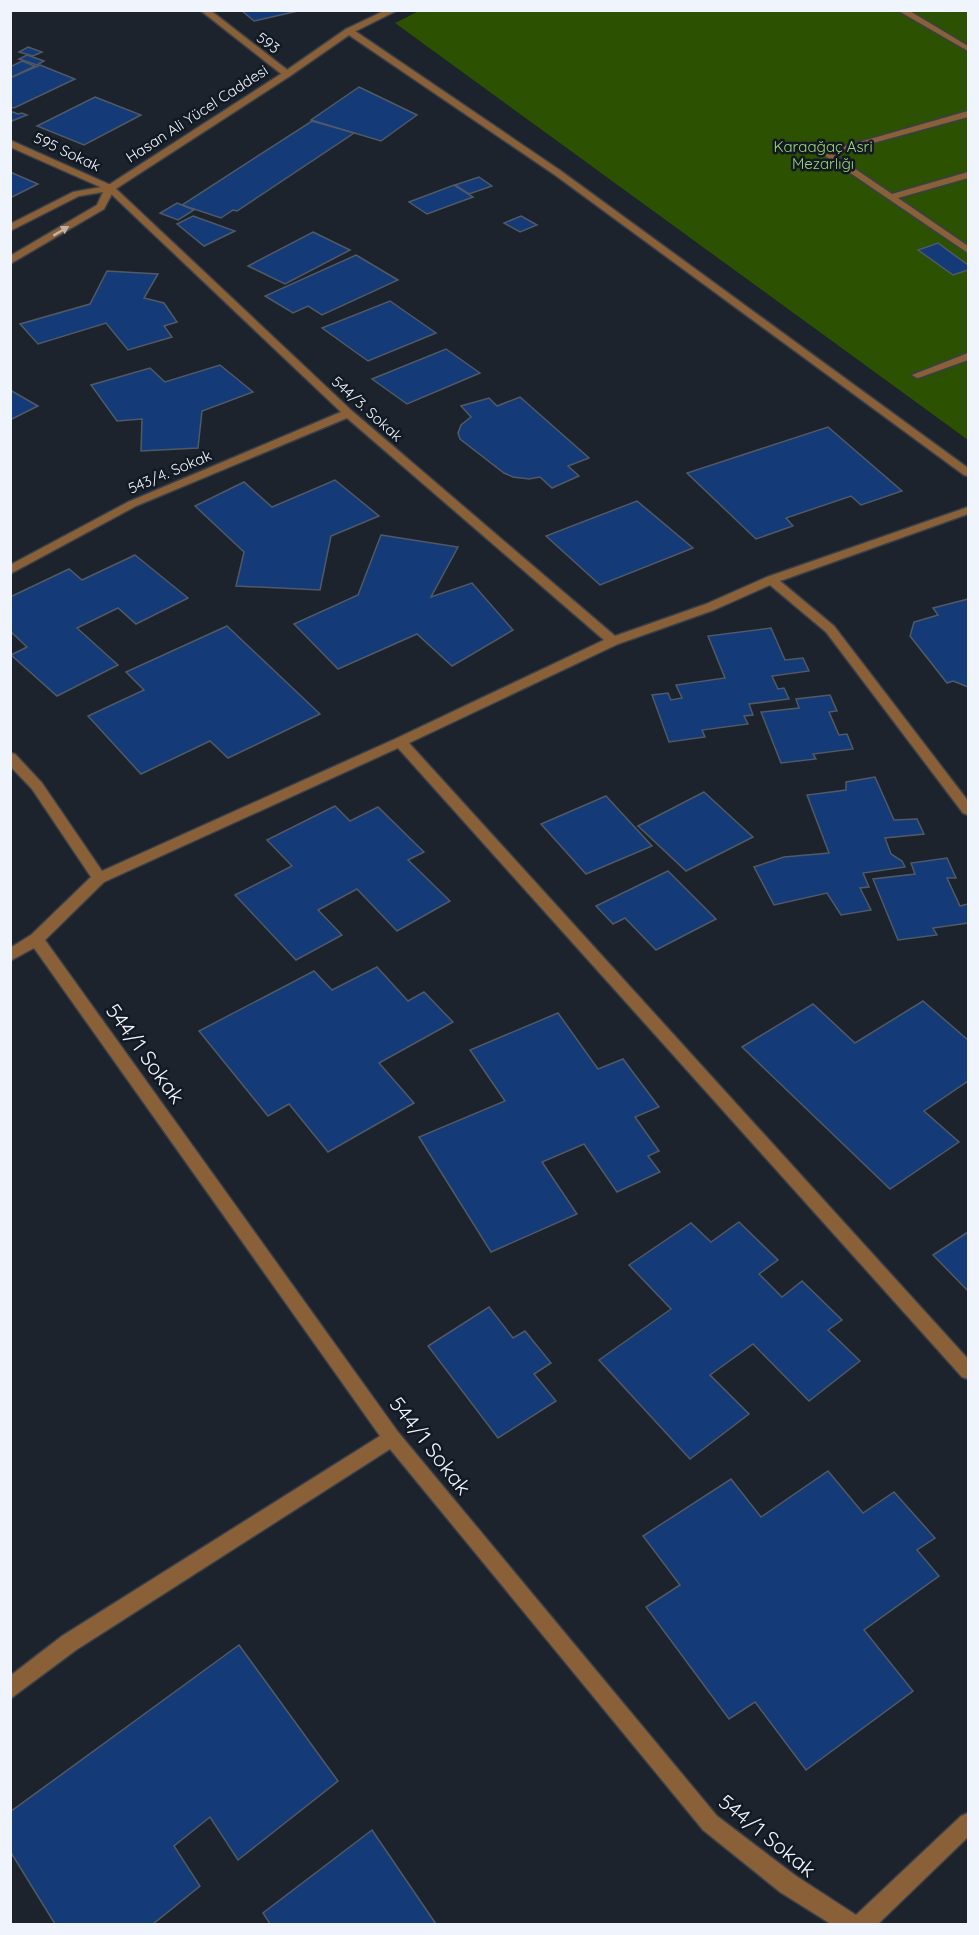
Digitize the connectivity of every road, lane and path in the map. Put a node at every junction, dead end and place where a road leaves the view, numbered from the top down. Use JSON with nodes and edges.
{"nodes":[{"id":1,"x":204,"y":10,"type":"edge"},
{"id":2,"x":393,"y":10,"type":"edge"},
{"id":3,"x":901,"y":10,"type":"edge"},
{"id":4,"x":349,"y":31,"type":"junction"},
{"id":5,"x":969,"y":49,"type":"edge"},
{"id":6,"x":288,"y":74,"type":"junction"},
{"id":7,"x":969,"y":114,"type":"edge"},
{"id":8,"x":10,"y":142,"type":"edge"},
{"id":9,"x":969,"y":175,"type":"edge"},
{"id":10,"x":110,"y":188,"type":"junction"},
{"id":11,"x":891,"y":197,"type":"junction"},
{"id":12,"x":10,"y":228,"type":"edge"},
{"id":13,"x":969,"y":250,"type":"edge"},
{"id":14,"x":10,"y":261,"type":"edge"},
{"id":15,"x":969,"y":356,"type":"edge"},
{"id":16,"x":917,"y":375,"type":"dead end"},
{"id":17,"x":348,"y":413,"type":"junction"},
{"id":18,"x":969,"y":473,"type":"edge"},
{"id":19,"x":969,"y":510,"type":"edge"},
{"id":20,"x":10,"y":570,"type":"edge"},
{"id":21,"x":771,"y":579,"type":"junction"},
{"id":22,"x":613,"y":641,"type":"junction"},
{"id":23,"x":400,"y":742,"type":"junction"},
{"id":24,"x":10,"y":757,"type":"edge"},
{"id":25,"x":969,"y":810,"type":"edge"},
{"id":26,"x":99,"y":878,"type":"junction"},
{"id":27,"x":36,"y":939,"type":"junction"},
{"id":28,"x":10,"y":956,"type":"edge"},
{"id":29,"x":969,"y":1371,"type":"edge"},
{"id":30,"x":392,"y":1438,"type":"junction"},
{"id":31,"x":10,"y":1689,"type":"edge"},
{"id":32,"x":969,"y":1822,"type":"edge"},
{"id":33,"x":850,"y":1924,"type":"edge"},
{"id":34,"x":863,"y":1924,"type":"edge"}],
"edges":[{"from":1,"to":6,"type":"street","name":"593"},
{"from":2,"to":4,"type":"street","name":"Hasan Ali Yücel Caddesi"},
{"from":3,"to":5,"type":"street"},
{"from":4,"to":6,"type":"street","name":"Hasan Ali Yücel Caddesi"},
{"from":4,"to":18,"type":"street"},
{"from":6,"to":10,"type":"street","name":"Hasan Ali Yücel Caddesi"},
{"from":7,"to":11,"type":"street"},
{"from":8,"to":10,"type":"street","name":"595 Sokak"},
{"from":9,"to":11,"type":"street"},
{"from":10,"to":12,"type":"street","name":"Hasan Ali Yücel Caddesi"},
{"from":14,"to":10,"type":"street","one_way":true},
{"from":10,"to":17,"type":"street","name":"544/3. Sokak"},
{"from":11,"to":13,"type":"street"},
{"from":15,"to":16,"type":"street"},
{"from":17,"to":20,"type":"street","name":"543/4. Sokak"},
{"from":17,"to":22,"type":"street","name":"544/3. Sokak"},
{"from":19,"to":21,"type":"street"},
{"from":21,"to":22,"type":"street"},
{"from":21,"to":25,"type":"street"},
{"from":22,"to":23,"type":"street"},
{"from":23,"to":26,"type":"street"},
{"from":23,"to":29,"type":"street"},
{"from":24,"to":26,"type":"street"},
{"from":26,"to":27,"type":"street"},
{"from":27,"to":28,"type":"street"},
{"from":27,"to":30,"type":"street","name":"544/1 Sokak"},
{"from":30,"to":31,"type":"street"},
{"from":30,"to":33,"type":"street","name":"544/1 Sokak"},
{"from":32,"to":34,"type":"street"}]}
